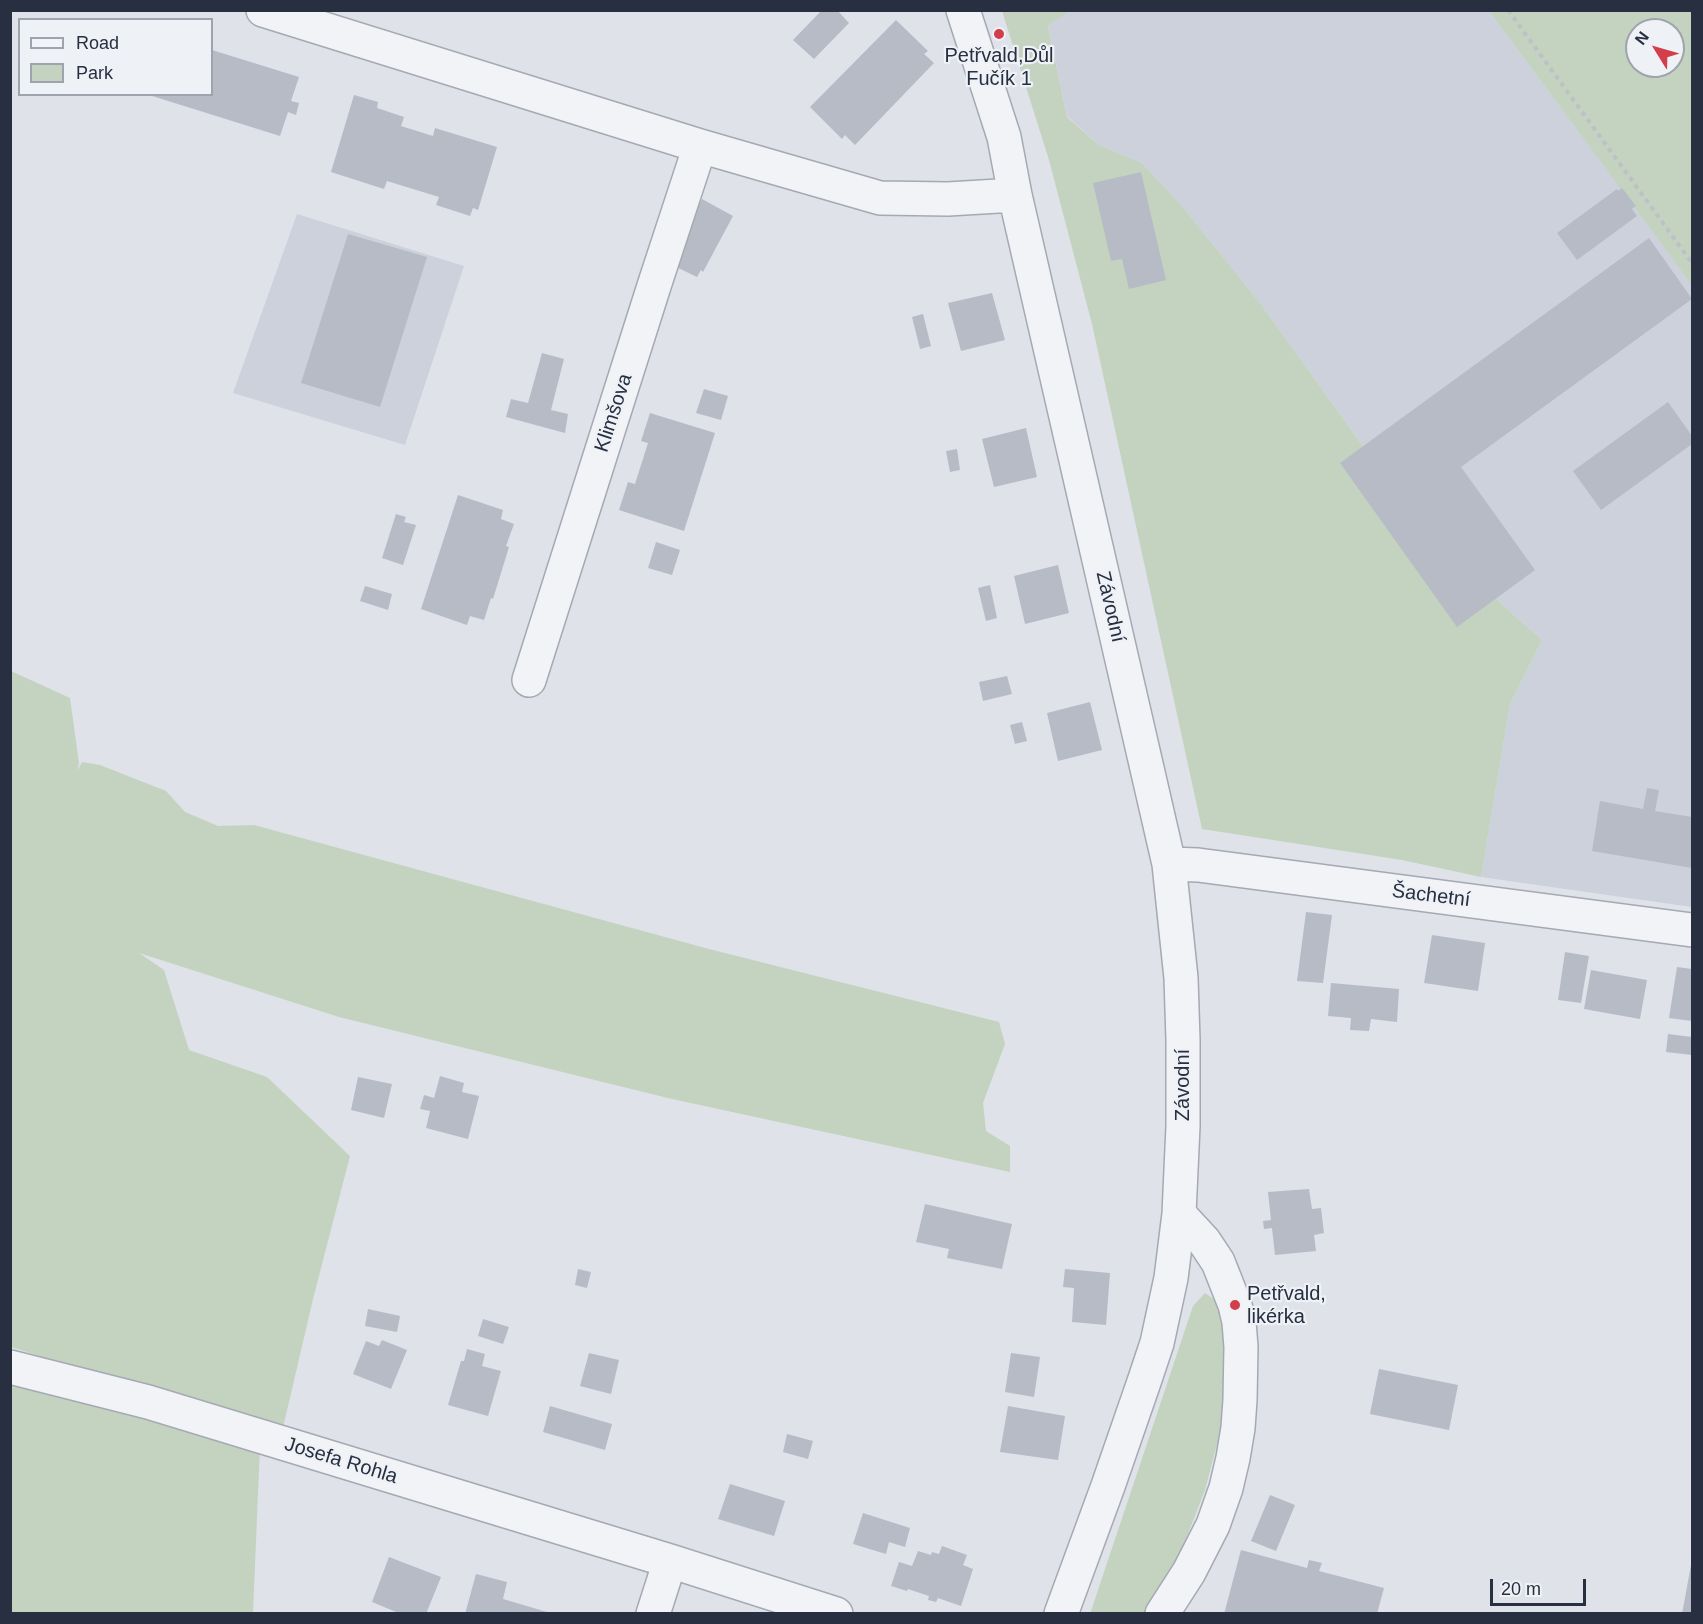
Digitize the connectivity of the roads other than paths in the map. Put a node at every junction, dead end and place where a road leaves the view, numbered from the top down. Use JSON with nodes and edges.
{"nodes":[{"id":1,"x":263,"y":10,"type":"edge"},
{"id":2,"x":963,"y":10,"type":"edge"},
{"id":3,"x":700,"y":146,"type":"junction"},
{"id":4,"x":1015,"y":195,"type":"junction"},
{"id":5,"x":529,"y":680,"type":"dead end"},
{"id":6,"x":1169,"y":864,"type":"junction"},
{"id":7,"x":1692,"y":930,"type":"edge"},
{"id":8,"x":1179,"y":1214,"type":"junction"},
{"id":9,"x":10,"y":1367,"type":"edge"},
{"id":10,"x":670,"y":1561,"type":"junction"},
{"id":11,"x":652,"y":1614,"type":"edge"},
{"id":12,"x":836,"y":1614,"type":"edge"},
{"id":13,"x":1061,"y":1614,"type":"edge"},
{"id":14,"x":1162,"y":1614,"type":"edge"}],
"edges":[{"from":1,"to":3,"type":"street"},
{"from":2,"to":4,"type":"street","name":"Závodní"},
{"from":3,"to":4,"type":"street"},
{"from":3,"to":5,"type":"street","name":"Klimšova"},
{"from":4,"to":6,"type":"street","name":"Závodní"},
{"from":6,"to":7,"type":"street","name":"Šachetní"},
{"from":6,"to":8,"type":"street","name":"Závodní"},
{"from":8,"to":13,"type":"street","name":"Závodní"},
{"from":8,"to":14,"type":"street"},
{"from":9,"to":10,"type":"street","name":"Josefa Rohla"},
{"from":10,"to":11,"type":"street"},
{"from":10,"to":12,"type":"street","name":"Josefa Rohla"}]}
